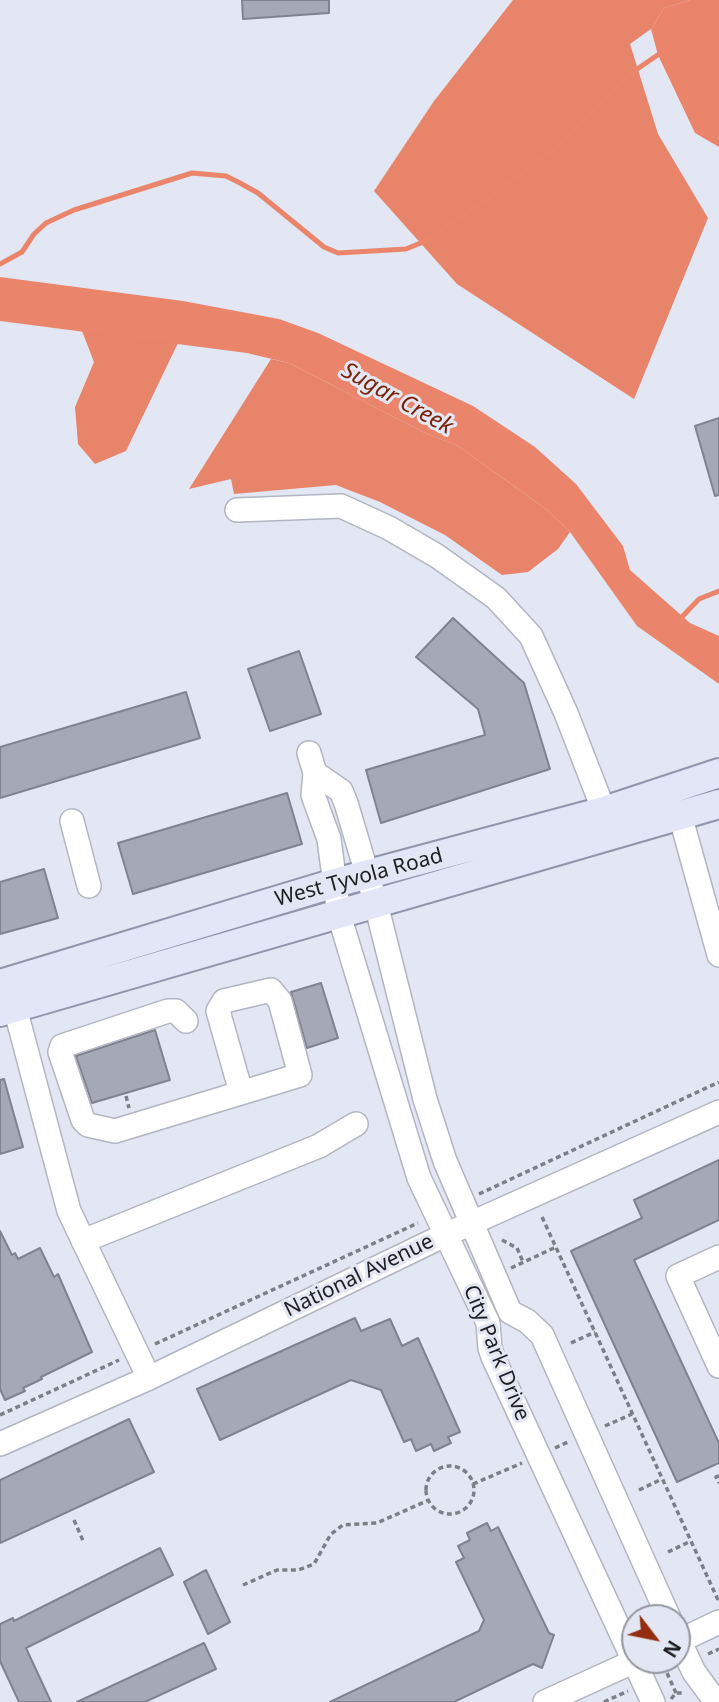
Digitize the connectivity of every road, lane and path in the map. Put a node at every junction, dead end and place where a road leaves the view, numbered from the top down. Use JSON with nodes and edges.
{"nodes":[{"id":1,"x":237,"y":510,"type":"dead end"},
{"id":2,"x":719,"y":773,"type":"edge"},
{"id":3,"x":719,"y":804,"type":"edge"},
{"id":4,"x":604,"y":811,"type":"junction"},
{"id":5,"x":680,"y":815,"type":"junction"},
{"id":6,"x":72,"y":821,"type":"dead end"},
{"id":7,"x":366,"y":875,"type":"junction"},
{"id":8,"x":335,"y":883,"type":"junction"},
{"id":9,"x":89,"y":886,"type":"dead end"},
{"id":10,"x":376,"y":904,"type":"junction"},
{"id":11,"x":339,"y":915,"type":"junction"},
{"id":12,"x":719,"y":955,"type":"edge"},
{"id":13,"x":0,"y":984,"type":"edge"},
{"id":14,"x":7,"y":1010,"type":"edge"},
{"id":15,"x":186,"y":1021,"type":"dead end"},
{"id":16,"x":719,"y":1082,"type":"edge"},
{"id":17,"x":241,"y":1093,"type":"junction"},
{"id":18,"x":425,"y":1100,"type":"junction"},
{"id":19,"x":393,"y":1101,"type":"junction"},
{"id":20,"x":719,"y":1112,"type":"edge"},
{"id":21,"x":356,"y":1124,"type":"dead end"},
{"id":22,"x":479,"y":1194,"type":"dead end"},
{"id":23,"x":542,"y":1217,"type":"dead end"},
{"id":24,"x":425,"y":1219,"type":"dead end"},
{"id":25,"x":472,"y":1224,"type":"junction"},
{"id":26,"x":444,"y":1235,"type":"junction"},
{"id":27,"x":502,"y":1240,"type":"dead end"},
{"id":28,"x":83,"y":1241,"type":"junction"},
{"id":29,"x":556,"y":1247,"type":"junction"},
{"id":30,"x":719,"y":1257,"type":"edge"},
{"id":31,"x":523,"y":1262,"type":"junction"},
{"id":32,"x":511,"y":1268,"type":"dead end"},
{"id":33,"x":594,"y":1332,"type":"junction"},
{"id":34,"x":571,"y":1343,"type":"dead end"},
{"id":35,"x":146,"y":1348,"type":"dead end"},
{"id":36,"x":126,"y":1357,"type":"dead end"},
{"id":37,"x":719,"y":1366,"type":"edge"},
{"id":38,"x":149,"y":1378,"type":"junction"},
{"id":39,"x":632,"y":1414,"type":"junction"},
{"id":40,"x":0,"y":1415,"type":"edge"},
{"id":41,"x":601,"y":1428,"type":"dead end"},
{"id":42,"x":577,"y":1438,"type":"dead end"},
{"id":43,"x":0,"y":1444,"type":"edge"},
{"id":44,"x":547,"y":1452,"type":"dead end"},
{"id":45,"x":531,"y":1459,"type":"dead end"},
{"id":46,"x":719,"y":1476,"type":"edge"},
{"id":47,"x":662,"y":1479,"type":"junction"},
{"id":48,"x":719,"y":1483,"type":"edge"},
{"id":49,"x":473,"y":1484,"type":"junction"},
{"id":50,"x":639,"y":1490,"type":"dead end"},
{"id":51,"x":429,"y":1500,"type":"junction"},
{"id":52,"x":74,"y":1520,"type":"dead end"},
{"id":53,"x":691,"y":1541,"type":"junction"},
{"id":54,"x":84,"y":1543,"type":"dead end"},
{"id":55,"x":668,"y":1552,"type":"dead end"},
{"id":56,"x":243,"y":1585,"type":"dead end"},
{"id":57,"x":719,"y":1602,"type":"edge"},
{"id":58,"x":663,"y":1604,"type":"edge"},
{"id":59,"x":719,"y":1622,"type":"edge"},
{"id":60,"x":621,"y":1628,"type":"edge"},
{"id":61,"x":691,"y":1634,"type":"edge"},
{"id":62,"x":691,"y":1666,"type":"edge"},
{"id":63,"x":621,"y":1667,"type":"edge"},
{"id":64,"x":642,"y":1674,"type":"edge"},
{"id":65,"x":665,"y":1674,"type":"edge"},
{"id":66,"x":667,"y":1674,"type":"edge"},
{"id":67,"x":660,"y":1676,"type":"dead end"},
{"id":68,"x":634,"y":1688,"type":"dead end"},
{"id":69,"x":676,"y":1693,"type":"junction"},
{"id":70,"x":691,"y":1698,"type":"dead end"},
{"id":71,"x":545,"y":1702,"type":"edge"},
{"id":72,"x":604,"y":1702,"type":"edge"},
{"id":73,"x":653,"y":1702,"type":"edge"},
{"id":74,"x":669,"y":1702,"type":"edge"},
{"id":75,"x":716,"y":1702,"type":"edge"}],
"edges":[{"from":1,"to":4,"type":"street"},
{"from":2,"to":4,"type":"main road","name":"West Tyvola Road"},
{"from":3,"to":5,"type":"main road","name":"West Tyvola Road"},
{"from":4,"to":7,"type":"main road","name":"West Tyvola Road"},
{"from":5,"to":10,"type":"main road","name":"West Tyvola Road"},
{"from":5,"to":12,"type":"street"},
{"from":6,"to":9,"type":"street"},
{"from":7,"to":8,"type":"main road","name":"West Tyvola Road"},
{"from":7,"to":8,"type":"street","name":"City Park Drive"},
{"from":7,"to":10,"type":"street","name":"City Park Drive"},
{"from":8,"to":11,"type":"street","name":"City Park Drive"},
{"from":8,"to":13,"type":"main road","name":"West Tyvola Road"},
{"from":10,"to":11,"type":"main road","name":"West Tyvola Road"},
{"from":10,"to":18,"type":"street","name":"City Park Drive"},
{"from":11,"to":14,"type":"main road","name":"West Tyvola Road"},
{"from":11,"to":19,"type":"street","name":"City Park Drive"},
{"from":14,"to":28,"type":"street"},
{"from":15,"to":17,"type":"street"},
{"from":16,"to":22,"type":"path"},
{"from":17,"to":17,"type":"street"},
{"from":18,"to":19,"type":"street"},
{"from":18,"to":25,"type":"street","name":"City Park Drive"},
{"from":19,"to":26,"type":"street","name":"City Park Drive"},
{"from":20,"to":25,"type":"street","name":"National Avenue"},
{"from":21,"to":28,"type":"street"},
{"from":23,"to":29,"type":"path"},
{"from":24,"to":35,"type":"path"},
{"from":25,"to":26,"type":"street","name":"National Avenue"},
{"from":25,"to":58,"type":"street","name":"City Park Drive"},
{"from":26,"to":38,"type":"street","name":"National Avenue"},
{"from":26,"to":60,"type":"street","name":"City Park Drive"},
{"from":27,"to":31,"type":"path"},
{"from":28,"to":38,"type":"street"},
{"from":29,"to":31,"type":"path"},
{"from":29,"to":33,"type":"path"},
{"from":30,"to":37,"type":"street"},
{"from":31,"to":32,"type":"path"},
{"from":33,"to":34,"type":"path"},
{"from":33,"to":39,"type":"path"},
{"from":36,"to":40,"type":"path"},
{"from":38,"to":43,"type":"street","name":"National Avenue"},
{"from":39,"to":41,"type":"path"},
{"from":39,"to":47,"type":"path"},
{"from":42,"to":44,"type":"path"},
{"from":45,"to":49,"type":"path"},
{"from":46,"to":48,"type":"path"},
{"from":47,"to":50,"type":"path"},
{"from":47,"to":53,"type":"path"},
{"from":49,"to":51,"type":"path"},
{"from":49,"to":51,"type":"path"},
{"from":51,"to":56,"type":"path"},
{"from":52,"to":54,"type":"path"},
{"from":53,"to":55,"type":"path"},
{"from":53,"to":57,"type":"path"},
{"from":59,"to":61,"type":"street"},
{"from":62,"to":75,"type":"street"},
{"from":63,"to":71,"type":"street"},
{"from":64,"to":73,"type":"street","name":"City Park Drive"},
{"from":65,"to":67,"type":"path"},
{"from":66,"to":69,"type":"path"},
{"from":68,"to":72,"type":"path"},
{"from":69,"to":70,"type":"path"},
{"from":69,"to":74,"type":"path"}]}
